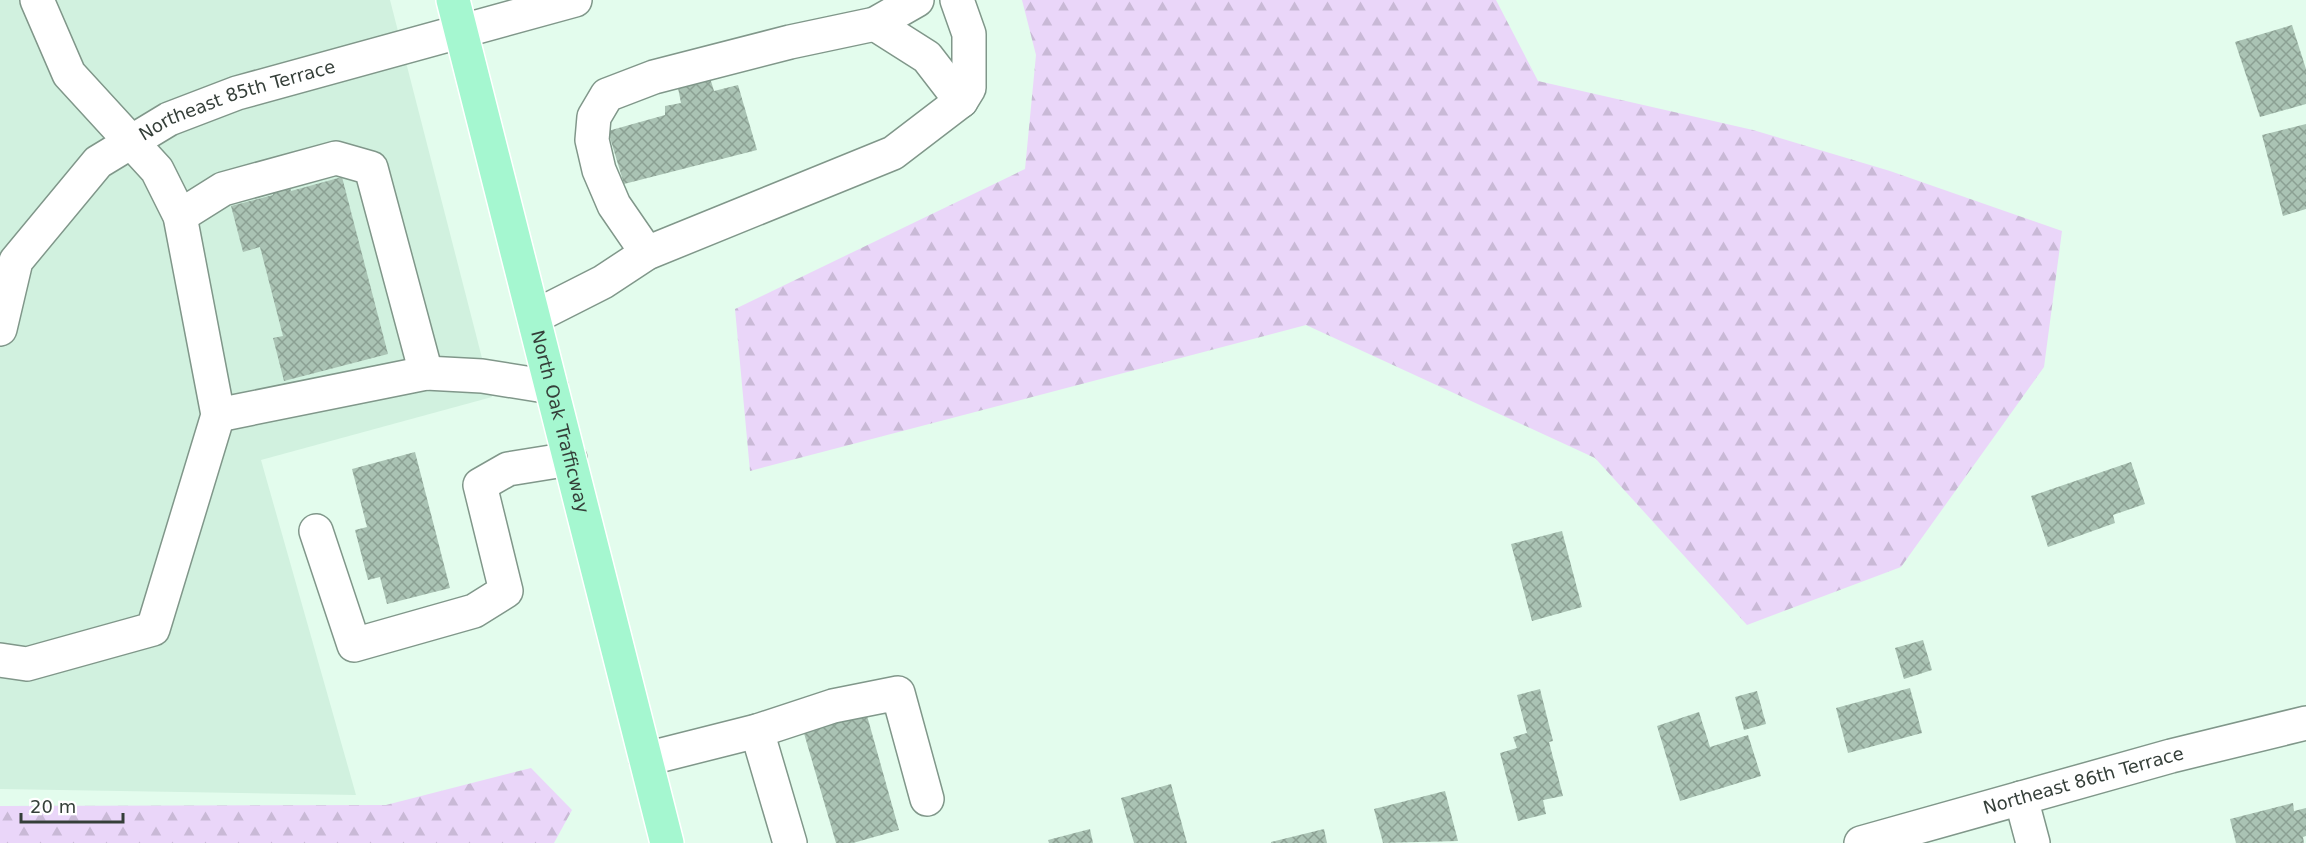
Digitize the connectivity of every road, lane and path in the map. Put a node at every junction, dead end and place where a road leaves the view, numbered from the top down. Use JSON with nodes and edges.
{"nodes":[{"id":1,"x":37,"y":0,"type":"edge"},
{"id":2,"x":453,"y":0,"type":"edge"},
{"id":3,"x":575,"y":0,"type":"edge"},
{"id":4,"x":916,"y":0,"type":"edge"},
{"id":5,"x":957,"y":0,"type":"edge"},
{"id":6,"x":875,"y":24,"type":"junction"},
{"id":7,"x":461,"y":32,"type":"junction"},
{"id":8,"x":961,"y":101,"type":"junction"},
{"id":9,"x":132,"y":142,"type":"junction"},
{"id":10,"x":180,"y":216,"type":"junction"},
{"id":11,"x":647,"y":253,"type":"junction"},
{"id":12,"x":8,"y":259,"type":"edge"},
{"id":13,"x":534,"y":317,"type":"junction"},
{"id":14,"x":0,"y":329,"type":"edge"},
{"id":15,"x":426,"y":373,"type":"junction"},
{"id":16,"x":551,"y":387,"type":"junction"},
{"id":17,"x":218,"y":415,"type":"junction"},
{"id":18,"x":570,"y":459,"type":"junction"},
{"id":19,"x":316,"y":531,"type":"dead end"},
{"id":20,"x":0,"y":660,"type":"edge"},
{"id":21,"x":2306,"y":723,"type":"edge"},
{"id":22,"x":758,"y":731,"type":"junction"},
{"id":23,"x":646,"y":759,"type":"junction"},
{"id":24,"x":2021,"y":798,"type":"junction"},
{"id":25,"x":927,"y":799,"type":"dead end"},
{"id":26,"x":667,"y":843,"type":"edge"},
{"id":27,"x":790,"y":843,"type":"edge"},
{"id":28,"x":1861,"y":843,"type":"edge"},
{"id":29,"x":2033,"y":843,"type":"edge"}],
"edges":[{"from":1,"to":9,"type":"street"},
{"from":2,"to":7,"type":"main road","name":"North Oak Trafficway"},
{"from":3,"to":7,"type":"street","name":"Northeast 85th Terrace"},
{"from":4,"to":6,"type":"street"},
{"from":5,"to":8,"type":"street"},
{"from":6,"to":8,"type":"street"},
{"from":6,"to":11,"type":"street"},
{"from":7,"to":9,"type":"street","name":"Northeast 85th Terrace"},
{"from":7,"to":13,"type":"main road","name":"North Oak Trafficway"},
{"from":8,"to":11,"type":"street"},
{"from":9,"to":10,"type":"street"},
{"from":9,"to":12,"type":"street","name":"Northeast 85th Terrace"},
{"from":10,"to":15,"type":"street"},
{"from":10,"to":17,"type":"street"},
{"from":11,"to":13,"type":"street"},
{"from":12,"to":14,"type":"street","name":"Northeast 85th Terrace"},
{"from":13,"to":16,"type":"main road","name":"North Oak Trafficway"},
{"from":15,"to":16,"type":"street"},
{"from":15,"to":17,"type":"street"},
{"from":16,"to":18,"type":"main road","name":"North Oak Trafficway"},
{"from":17,"to":20,"type":"street"},
{"from":18,"to":19,"type":"street"},
{"from":18,"to":23,"type":"main road","name":"North Oak Trafficway"},
{"from":21,"to":24,"type":"street","name":"Northeast 86th Terrace"},
{"from":22,"to":23,"type":"street"},
{"from":22,"to":25,"type":"street"},
{"from":22,"to":27,"type":"street"},
{"from":23,"to":26,"type":"main road","name":"North Oak Trafficway"},
{"from":24,"to":28,"type":"street","name":"Northeast 86th Terrace"},
{"from":24,"to":29,"type":"street"}]}
